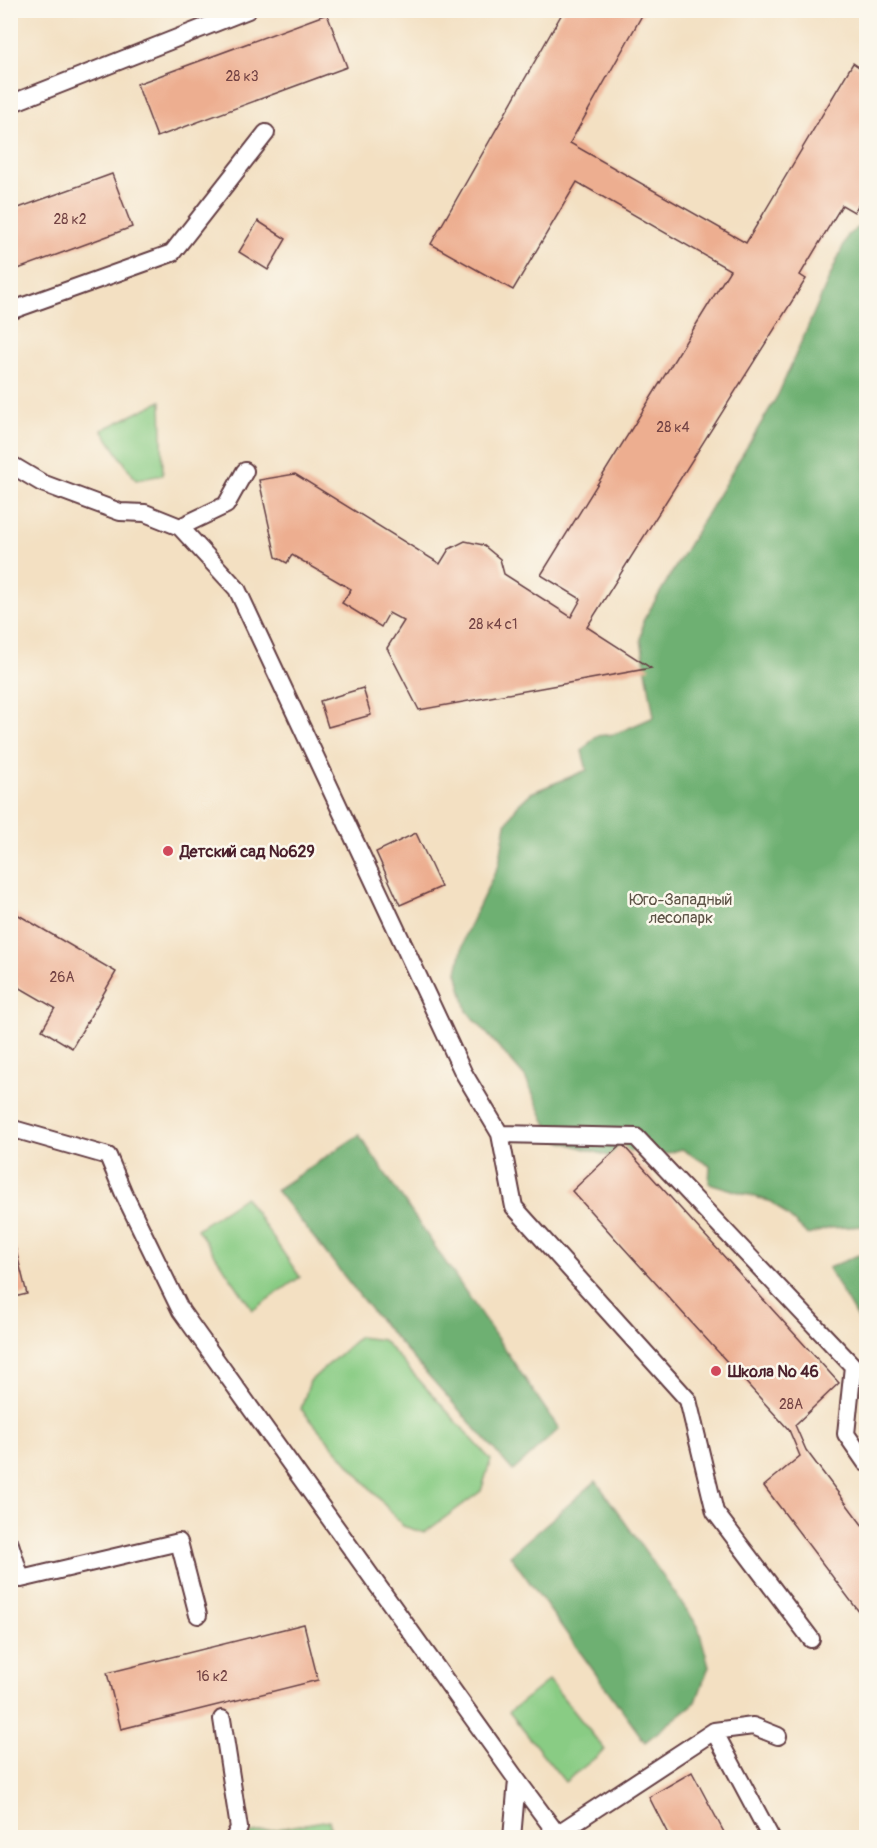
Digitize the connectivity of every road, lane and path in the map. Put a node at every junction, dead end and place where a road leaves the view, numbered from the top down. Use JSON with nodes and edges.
{"nodes":[{"id":1,"x":248,"y":10,"type":"edge"},
{"id":2,"x":10,"y":104,"type":"edge"},
{"id":3,"x":266,"y":133,"type":"dead end"},
{"id":4,"x":10,"y":311,"type":"edge"},
{"id":5,"x":10,"y":464,"type":"edge"},
{"id":6,"x":245,"y":471,"type":"dead end"},
{"id":7,"x":180,"y":527,"type":"junction"},
{"id":8,"x":10,"y":1128,"type":"edge"},
{"id":9,"x":500,"y":1134,"type":"junction"},
{"id":10,"x":867,"y":1463,"type":"edge"},
{"id":11,"x":10,"y":1544,"type":"edge"},
{"id":12,"x":198,"y":1615,"type":"dead end"},
{"id":13,"x":811,"y":1639,"type":"dead end"},
{"id":14,"x":222,"y":1719,"type":"dead end"},
{"id":15,"x":714,"y":1731,"type":"junction"},
{"id":16,"x":778,"y":1736,"type":"dead end"},
{"id":17,"x":516,"y":1780,"type":"junction"},
{"id":18,"x":558,"y":1836,"type":"edge"},
{"id":19,"x":234,"y":1838,"type":"edge"},
{"id":20,"x":512,"y":1838,"type":"edge"},
{"id":21,"x":771,"y":1838,"type":"edge"}],
"edges":[{"from":1,"to":2,"type":"lane"},
{"from":3,"to":4,"type":"lane"},
{"from":5,"to":7,"type":"lane"},
{"from":6,"to":7,"type":"lane"},
{"from":7,"to":9,"type":"lane"},
{"from":8,"to":17,"type":"lane"},
{"from":9,"to":10,"type":"lane"},
{"from":9,"to":13,"type":"lane"},
{"from":11,"to":12,"type":"lane"},
{"from":14,"to":19,"type":"lane"},
{"from":15,"to":16,"type":"lane"},
{"from":15,"to":18,"type":"lane"},
{"from":15,"to":21,"type":"lane"},
{"from":17,"to":18,"type":"lane"},
{"from":17,"to":20,"type":"lane"}]}
